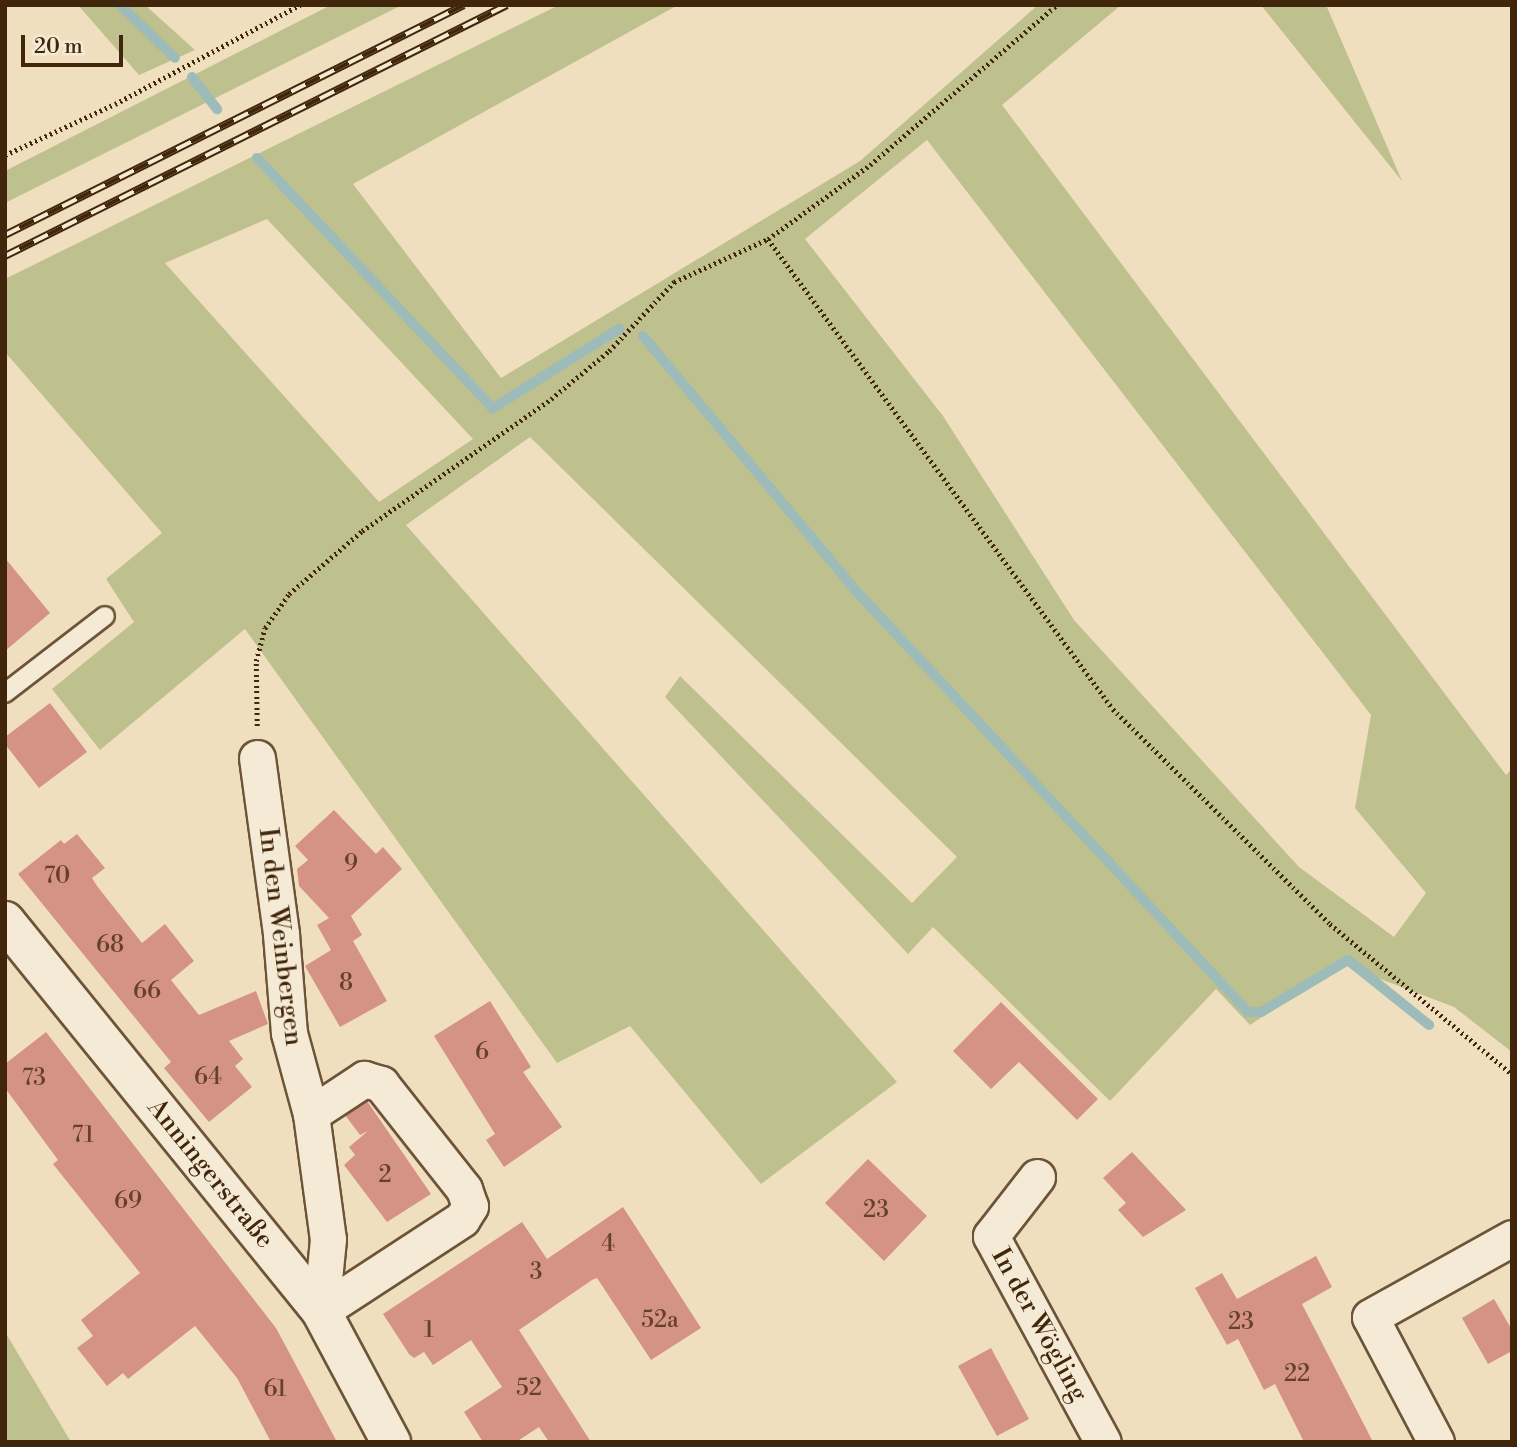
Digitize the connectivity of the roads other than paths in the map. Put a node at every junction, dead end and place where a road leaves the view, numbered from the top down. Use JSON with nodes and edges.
{"nodes":[{"id":1,"x":105,"y":616,"type":"dead end"},
{"id":2,"x":5,"y":693,"type":"edge"},
{"id":3,"x":257,"y":758,"type":"road end"},
{"id":4,"x":5,"y":920,"type":"edge"},
{"id":5,"x":311,"y":1114,"type":"junction"},
{"id":6,"x":1037,"y":1177,"type":"dead end"},
{"id":7,"x":1512,"y":1238,"type":"edge"},
{"id":8,"x":321,"y":1311,"type":"junction"},
{"id":9,"x":391,"y":1442,"type":"edge"},
{"id":10,"x":1103,"y":1442,"type":"edge"},
{"id":11,"x":1437,"y":1442,"type":"edge"}],
"edges":[{"from":1,"to":2,"type":"lane"},
{"from":3,"to":5,"type":"street","name":"In den Weinbergen"},
{"from":4,"to":8,"type":"street","name":"Anningerstraße"},
{"from":5,"to":8,"type":"street","name":"In den Weinbergen"},
{"from":5,"to":8,"type":"street"},
{"from":6,"to":10,"type":"street","name":"In der Wögling"},
{"from":7,"to":11,"type":"street"},
{"from":8,"to":9,"type":"street","name":"Anningerstraße"}]}
